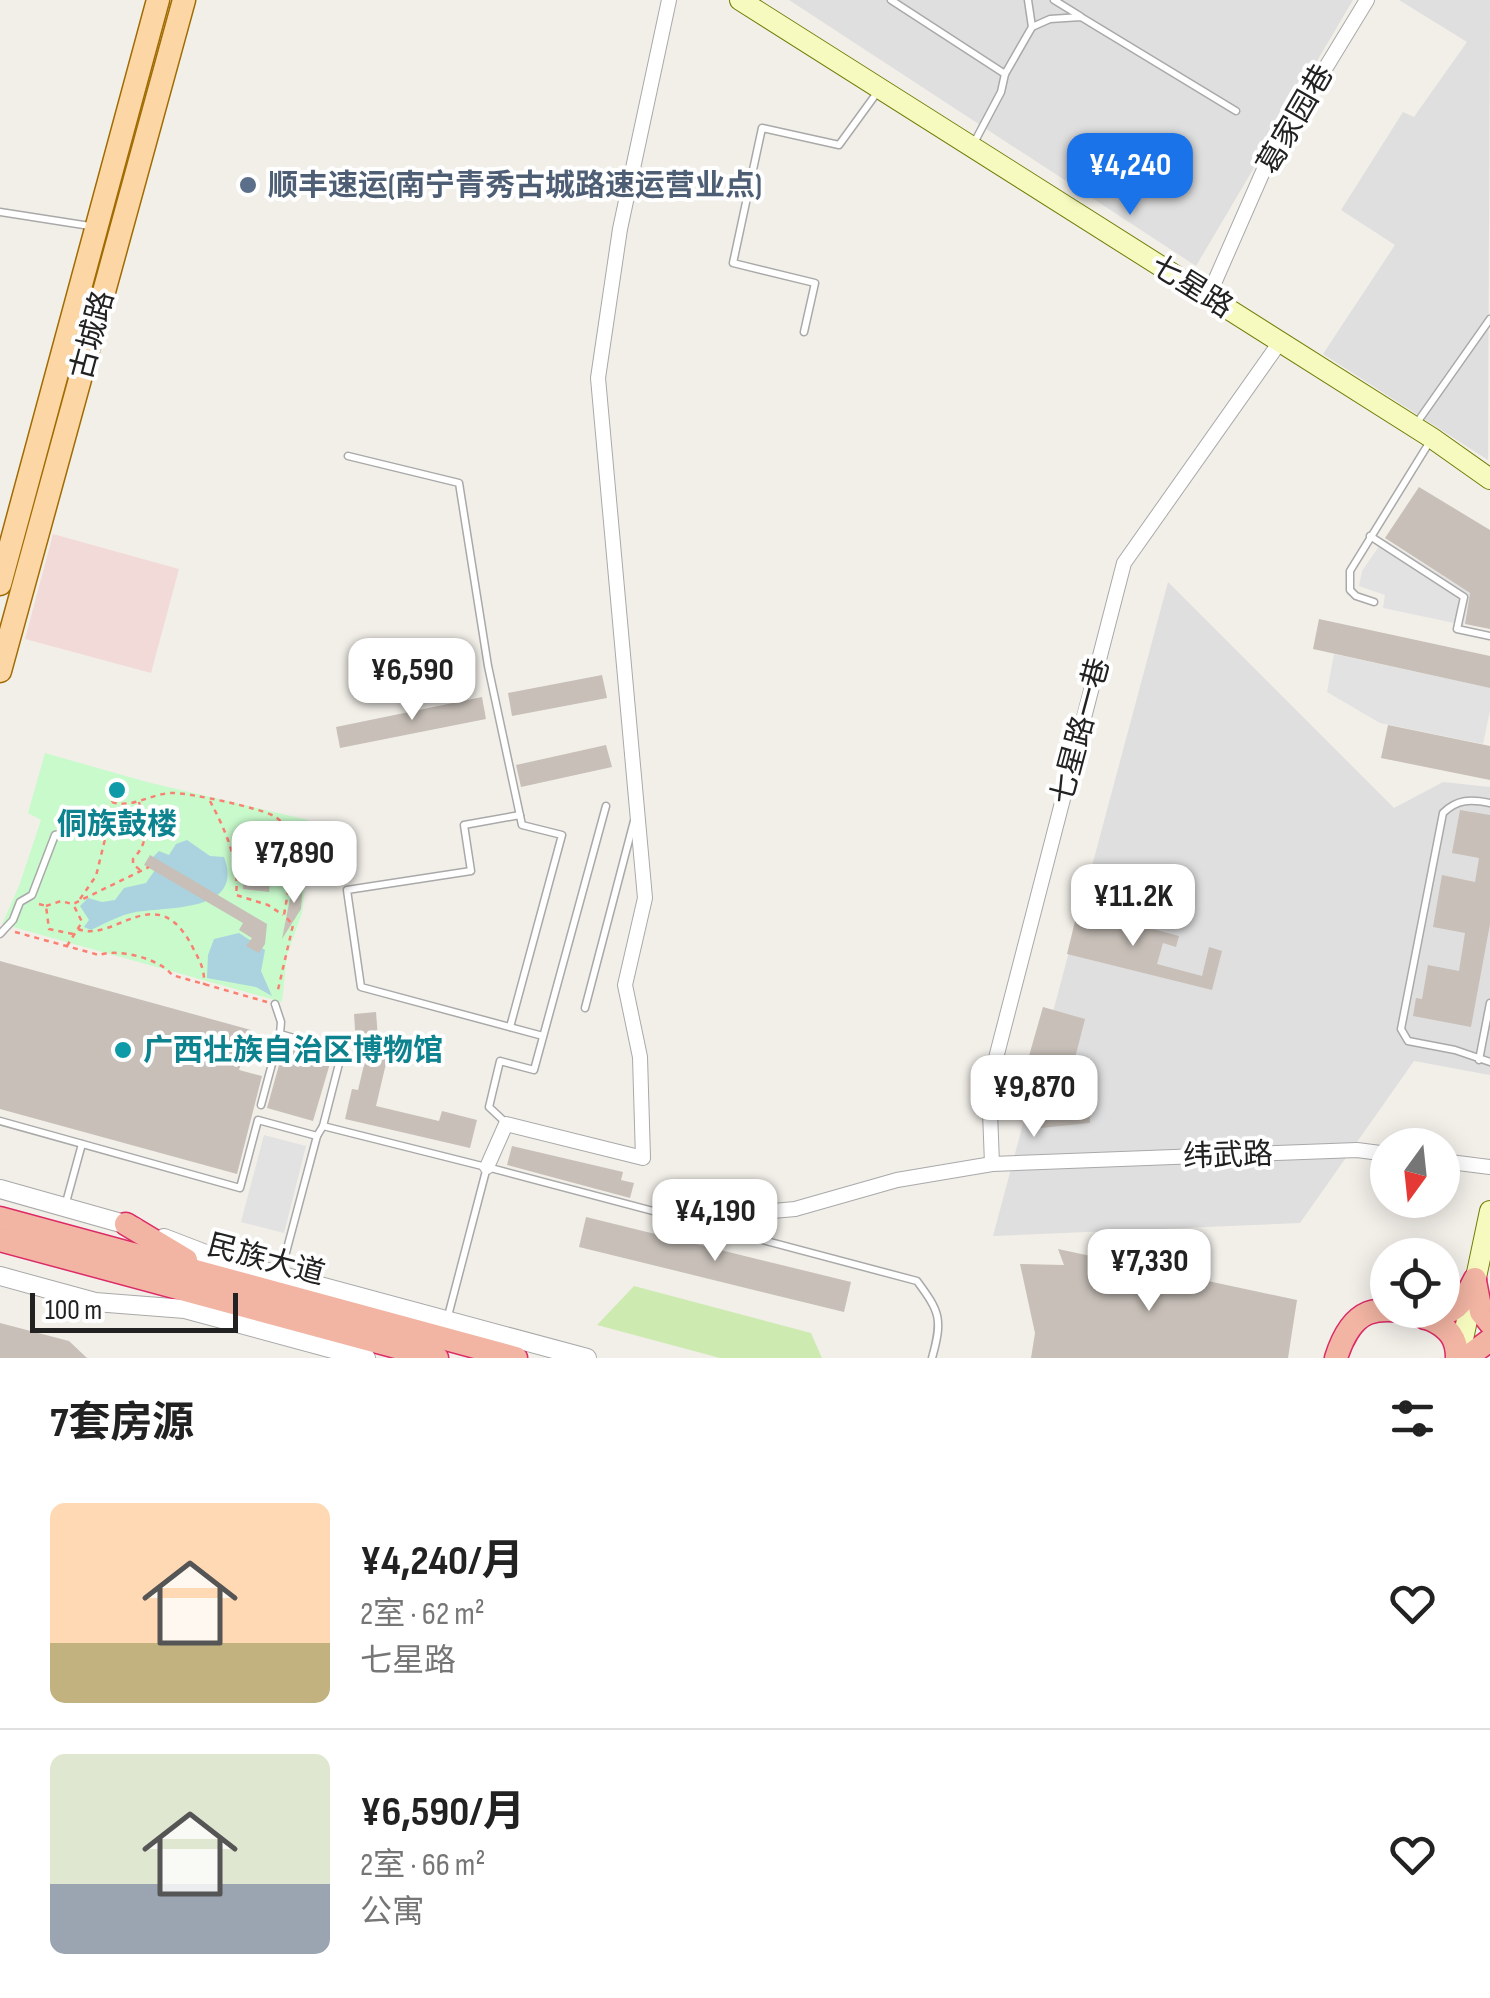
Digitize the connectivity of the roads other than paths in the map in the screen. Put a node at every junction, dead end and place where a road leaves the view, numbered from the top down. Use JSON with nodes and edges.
{"nodes":[{"id":1,"x":158,"y":0,"type":"edge"},
{"id":2,"x":184,"y":0,"type":"edge"},
{"id":3,"x":669,"y":0,"type":"edge"},
{"id":4,"x":740,"y":0,"type":"edge"},
{"id":5,"x":891,"y":0,"type":"edge"},
{"id":6,"x":1028,"y":0,"type":"edge"},
{"id":7,"x":1054,"y":0,"type":"edge"},
{"id":8,"x":1367,"y":0,"type":"edge"},
{"id":9,"x":1081,"y":17,"type":"junction"},
{"id":10,"x":1032,"y":27,"type":"junction"},
{"id":11,"x":1006,"y":74,"type":"junction"},
{"id":12,"x":879,"y":88,"type":"junction"},
{"id":13,"x":1236,"y":111,"type":"dead end"},
{"id":14,"x":972,"y":147,"type":"junction"},
{"id":15,"x":0,"y":212,"type":"edge"},
{"id":16,"x":96,"y":228,"type":"junction"},
{"id":17,"x":1208,"y":297,"type":"junction"},
{"id":18,"x":1490,"y":319,"type":"edge"},
{"id":19,"x":804,"y":332,"type":"dead end"},
{"id":20,"x":1280,"y":342,"type":"junction"},
{"id":21,"x":1423,"y":433,"type":"junction"},
{"id":22,"x":348,"y":456,"type":"dead end"},
{"id":23,"x":1490,"y":480,"type":"edge"},
{"id":24,"x":1370,"y":536,"type":"junction"},
{"id":25,"x":1,"y":574,"type":"edge"},
{"id":26,"x":1374,"y":602,"type":"dead end"},
{"id":27,"x":1490,"y":636,"type":"edge"},
{"id":28,"x":0,"y":671,"type":"edge"},
{"id":29,"x":1490,"y":803,"type":"edge"},
{"id":30,"x":606,"y":806,"type":"dead end"},
{"id":31,"x":637,"y":810,"type":"junction"},
{"id":32,"x":520,"y":815,"type":"junction"},
{"id":33,"x":101,"y":823,"type":"road end"},
{"id":34,"x":2,"y":932,"type":"edge"},
{"id":35,"x":1490,"y":1003,"type":"edge"},
{"id":36,"x":275,"y":1004,"type":"road end"},
{"id":37,"x":585,"y":1008,"type":"dead end"},
{"id":38,"x":510,"y":1027,"type":"junction"},
{"id":39,"x":280,"y":1034,"type":"junction"},
{"id":40,"x":543,"y":1036,"type":"junction"},
{"id":41,"x":1479,"y":1060,"type":"junction"},
{"id":42,"x":1490,"y":1062,"type":"edge"},
{"id":43,"x":262,"y":1105,"type":"dead end"},
{"id":44,"x":0,"y":1122,"type":"edge"},
{"id":45,"x":506,"y":1124,"type":"junction"},
{"id":46,"x":323,"y":1126,"type":"junction"},
{"id":47,"x":316,"y":1136,"type":"junction"},
{"id":48,"x":82,"y":1144,"type":"junction"},
{"id":49,"x":1370,"y":1152,"type":"edge"},
{"id":50,"x":1460,"y":1163,"type":"edge"},
{"id":51,"x":992,"y":1164,"type":"junction"},
{"id":52,"x":487,"y":1167,"type":"junction"},
{"id":53,"x":1490,"y":1167,"type":"edge"},
{"id":54,"x":0,"y":1190,"type":"edge"},
{"id":55,"x":65,"y":1207,"type":"junction"},
{"id":56,"x":1490,"y":1210,"type":"edge"},
{"id":57,"x":126,"y":1224,"type":"junction"},
{"id":58,"x":726,"y":1230,"type":"junction"},
{"id":59,"x":1,"y":1235,"type":"edge"},
{"id":60,"x":280,"y":1275,"type":"junction"},
{"id":61,"x":0,"y":1276,"type":"edge"},
{"id":62,"x":210,"y":1276,"type":"junction"},
{"id":63,"x":1474,"y":1279,"type":"junction"},
{"id":64,"x":1460,"y":1305,"type":"edge"},
{"id":65,"x":1370,"y":1314,"type":"edge"},
{"id":66,"x":447,"y":1320,"type":"junction"},
{"id":67,"x":1490,"y":1322,"type":"edge"},
{"id":68,"x":1443,"y":1328,"type":"edge"},
{"id":69,"x":1490,"y":1340,"type":"edge"},
{"id":70,"x":366,"y":1358,"type":"edge"},
{"id":71,"x":437,"y":1358,"type":"edge"},
{"id":72,"x":516,"y":1358,"type":"edge"},
{"id":73,"x":586,"y":1358,"type":"edge"},
{"id":74,"x":932,"y":1358,"type":"edge"},
{"id":75,"x":1336,"y":1358,"type":"edge"},
{"id":76,"x":1461,"y":1358,"type":"edge"}],
"edges":[{"from":1,"to":16,"type":"main road","name":"古城路"},
{"from":2,"to":28,"type":"main road","name":"古城路"},
{"from":3,"to":31,"type":"street"},
{"from":4,"to":12,"type":"main road","name":"七星路"},
{"from":5,"to":11,"type":"lane"},
{"from":6,"to":10,"type":"lane"},
{"from":7,"to":9,"type":"lane"},
{"from":8,"to":17,"type":"street","name":"葛家园巷"},
{"from":9,"to":10,"type":"lane"},
{"from":9,"to":13,"type":"lane"},
{"from":10,"to":11,"type":"lane"},
{"from":11,"to":14,"type":"lane"},
{"from":12,"to":14,"type":"main road","name":"七星路"},
{"from":12,"to":19,"type":"lane"},
{"from":14,"to":17,"type":"main road","name":"七星路"},
{"from":15,"to":16,"type":"lane"},
{"from":16,"to":25,"type":"main road","name":"古城路"},
{"from":17,"to":20,"type":"main road","name":"七星路"},
{"from":18,"to":21,"type":"lane"},
{"from":20,"to":21,"type":"main road","name":"七星路"},
{"from":20,"to":51,"type":"street","name":"七星路一巷"},
{"from":21,"to":23,"type":"main road","name":"七星路"},
{"from":21,"to":24,"type":"lane"},
{"from":22,"to":32,"type":"lane"},
{"from":24,"to":26,"type":"lane"},
{"from":24,"to":27,"type":"lane"},
{"from":29,"to":41,"type":"lane"},
{"from":30,"to":40,"type":"lane"},
{"from":31,"to":37,"type":"lane"},
{"from":31,"to":45,"type":"street"},
{"from":32,"to":38,"type":"lane"},
{"from":32,"to":38,"type":"lane"},
{"from":33,"to":34,"type":"lane"},
{"from":35,"to":41,"type":"lane"},
{"from":36,"to":39,"type":"lane"},
{"from":38,"to":40,"type":"lane"},
{"from":39,"to":43,"type":"lane"},
{"from":39,"to":46,"type":"lane"},
{"from":40,"to":45,"type":"lane"},
{"from":41,"to":42,"type":"lane"},
{"from":44,"to":48,"type":"lane"},
{"from":45,"to":52,"type":"street"},
{"from":46,"to":47,"type":"lane"},
{"from":46,"to":52,"type":"lane"},
{"from":47,"to":48,"type":"lane"},
{"from":47,"to":60,"type":"lane"},
{"from":48,"to":55,"type":"lane"},
{"from":49,"to":51,"type":"street","name":"纬武路"},
{"from":50,"to":53,"type":"street"},
{"from":51,"to":58,"type":"street","name":"纬武路"},
{"from":52,"to":58,"type":"lane"},
{"from":52,"to":66,"type":"lane"},
{"from":54,"to":55,"type":"street"},
{"from":55,"to":57,"type":"street"},
{"from":56,"to":63,"type":"main road"},
{"from":57,"to":60,"type":"street"},
{"from":57,"to":62,"type":"highway"},
{"from":58,"to":74,"type":"lane"},
{"from":59,"to":62,"type":"highway","name":"民族大道"},
{"from":59,"to":71,"type":"highway","name":"民族大道"},
{"from":60,"to":66,"type":"street"},
{"from":61,"to":70,"type":"street"},
{"from":62,"to":72,"type":"highway","name":"民族大道"},
{"from":63,"to":64,"type":"highway"},
{"from":63,"to":67,"type":"highway"},
{"from":63,"to":76,"type":"main road"},
{"from":65,"to":75,"type":"highway"},
{"from":66,"to":73,"type":"street"},
{"from":68,"to":76,"type":"highway"},
{"from":69,"to":76,"type":"highway"}]}
